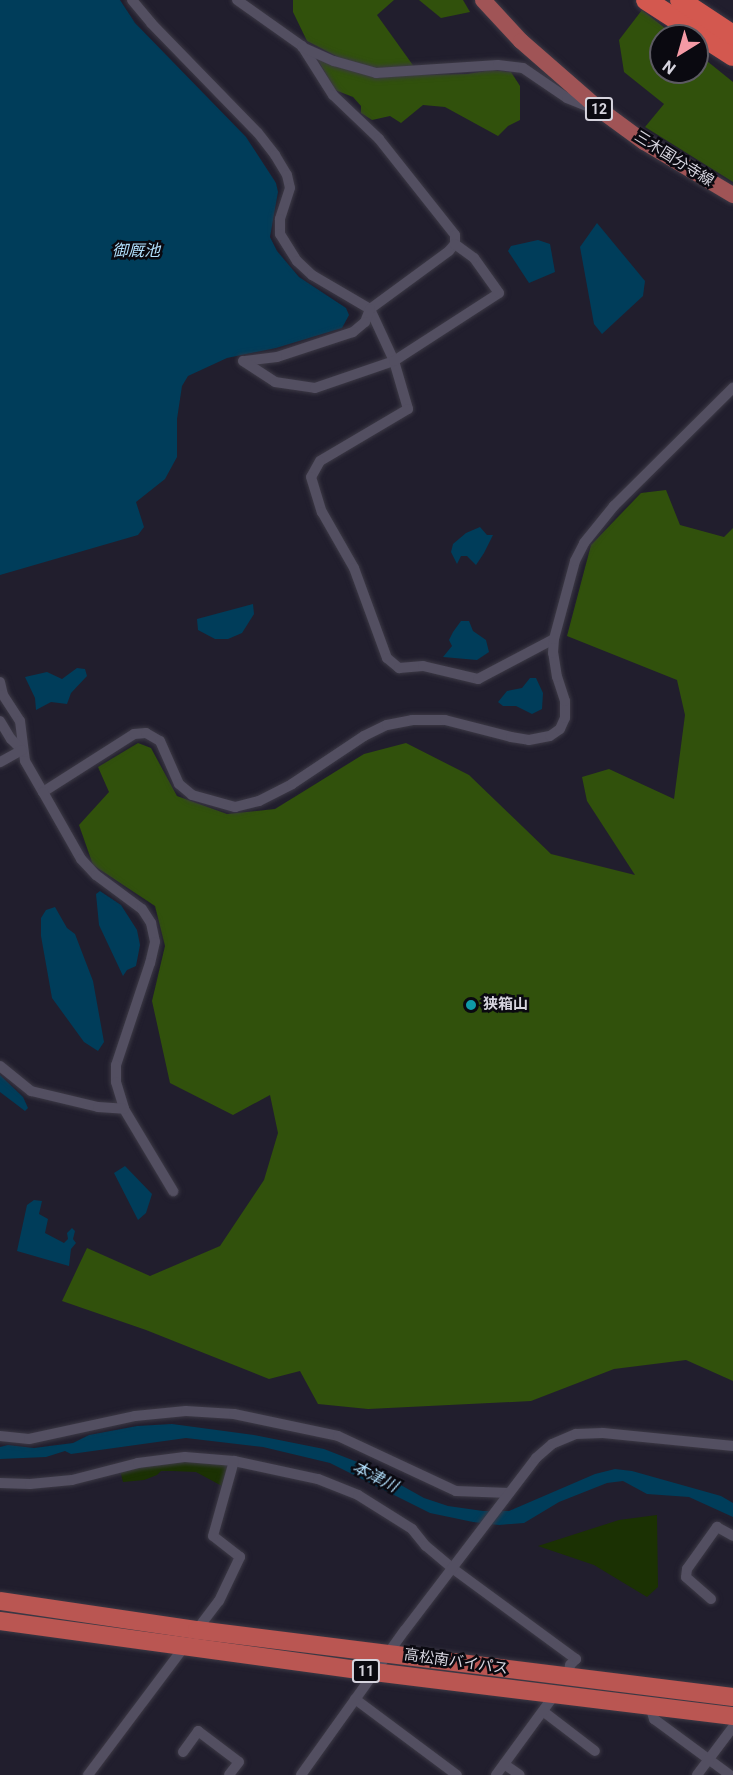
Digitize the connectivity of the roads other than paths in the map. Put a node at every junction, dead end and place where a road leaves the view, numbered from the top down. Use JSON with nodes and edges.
{"nodes":[{"id":1,"x":132,"y":0,"type":"edge"},
{"id":2,"x":237,"y":0,"type":"edge"},
{"id":3,"x":483,"y":0,"type":"edge"},
{"id":4,"x":646,"y":0,"type":"edge"},
{"id":5,"x":680,"y":0,"type":"edge"},
{"id":6,"x":733,"y":34,"type":"edge"},
{"id":7,"x":302,"y":46,"type":"junction"},
{"id":8,"x":733,"y":56,"type":"edge"},
{"id":9,"x":599,"y":109,"type":"junction"},
{"id":10,"x":733,"y":195,"type":"edge"},
{"id":11,"x":454,"y":244,"type":"junction"},
{"id":12,"x":370,"y":309,"type":"junction"},
{"id":13,"x":394,"y":361,"type":"junction"},
{"id":14,"x":733,"y":388,"type":"edge"},
{"id":15,"x":554,"y":639,"type":"junction"},
{"id":16,"x":0,"y":682,"type":"edge"},
{"id":17,"x":0,"y":721,"type":"edge"},
{"id":18,"x":22,"y":750,"type":"junction"},
{"id":19,"x":0,"y":762,"type":"edge"},
{"id":20,"x":43,"y":792,"type":"junction"},
{"id":21,"x":0,"y":1066,"type":"edge"},
{"id":22,"x":124,"y":1109,"type":"junction"},
{"id":23,"x":173,"y":1191,"type":"dead end"},
{"id":24,"x":0,"y":1436,"type":"edge"},
{"id":25,"x":733,"y":1446,"type":"edge"},
{"id":26,"x":234,"y":1461,"type":"junction"},
{"id":27,"x":0,"y":1483,"type":"edge"},
{"id":28,"x":508,"y":1496,"type":"junction"},
{"id":29,"x":733,"y":1536,"type":"edge"},
{"id":30,"x":452,"y":1568,"type":"junction"},
{"id":31,"x":711,"y":1599,"type":"dead end"},
{"id":32,"x":0,"y":1601,"type":"edge"},
{"id":33,"x":0,"y":1621,"type":"edge"},
{"id":34,"x":197,"y":1630,"type":"junction"},
{"id":35,"x":184,"y":1647,"type":"junction"},
{"id":36,"x":388,"y":1653,"type":"junction"},
{"id":37,"x":374,"y":1672,"type":"junction"},
{"id":38,"x":568,"y":1678,"type":"junction"},
{"id":39,"x":555,"y":1694,"type":"junction"},
{"id":40,"x":733,"y":1697,"type":"edge"},
{"id":41,"x":355,"y":1699,"type":"junction"},
{"id":42,"x":650,"y":1706,"type":"junction"},
{"id":43,"x":544,"y":1712,"type":"junction"},
{"id":44,"x":733,"y":1716,"type":"edge"},
{"id":45,"x":733,"y":1727,"type":"edge"},
{"id":46,"x":595,"y":1751,"type":"dead end"},
{"id":47,"x":183,"y":1752,"type":"dead end"},
{"id":48,"x":708,"y":1758,"type":"junction"},
{"id":49,"x":504,"y":1764,"type":"junction"},
{"id":50,"x":88,"y":1775,"type":"edge"},
{"id":51,"x":230,"y":1775,"type":"edge"},
{"id":52,"x":301,"y":1775,"type":"edge"},
{"id":53,"x":458,"y":1775,"type":"edge"},
{"id":54,"x":496,"y":1775,"type":"edge"},
{"id":55,"x":520,"y":1775,"type":"edge"},
{"id":56,"x":697,"y":1775,"type":"edge"},
{"id":57,"x":730,"y":1775,"type":"edge"}],
"edges":[{"from":1,"to":12,"type":"street"},
{"from":2,"to":7,"type":"street"},
{"from":3,"to":9,"type":"main road","name":"三木国分寺線","number":"12"},
{"from":4,"to":8,"type":"highway"},
{"from":5,"to":6,"type":"highway"},
{"from":7,"to":9,"type":"street"},
{"from":7,"to":11,"type":"street"},
{"from":9,"to":10,"type":"main road","name":"三木国分寺線","number":"12"},
{"from":11,"to":12,"type":"street"},
{"from":11,"to":13,"type":"street"},
{"from":12,"to":13,"type":"street"},
{"from":12,"to":13,"type":"street"},
{"from":13,"to":15,"type":"street"},
{"from":14,"to":15,"type":"street"},
{"from":15,"to":20,"type":"street"},
{"from":16,"to":18,"type":"street"},
{"from":17,"to":18,"type":"street"},
{"from":18,"to":19,"type":"street"},
{"from":18,"to":20,"type":"street"},
{"from":20,"to":22,"type":"street"},
{"from":21,"to":22,"type":"street"},
{"from":22,"to":23,"type":"street"},
{"from":24,"to":28,"type":"street"},
{"from":25,"to":28,"type":"street"},
{"from":26,"to":27,"type":"street"},
{"from":26,"to":30,"type":"street"},
{"from":26,"to":34,"type":"street"},
{"from":28,"to":30,"type":"street"},
{"from":29,"to":31,"type":"street"},
{"from":30,"to":36,"type":"street"},
{"from":30,"to":38,"type":"street"},
{"from":32,"to":34,"type":"highway","name":"高松南バイパス","number":"11"},
{"from":33,"to":35,"type":"highway","name":"高松南バイパス","number":"11"},
{"from":34,"to":35,"type":"street"},
{"from":34,"to":36,"type":"highway","name":"高松南バイパス","number":"11"},
{"from":35,"to":37,"type":"highway","name":"高松南バイパス","number":"11"},
{"from":35,"to":50,"type":"street"},
{"from":36,"to":37,"type":"street"},
{"from":36,"to":38,"type":"highway","name":"高松南バイパス","number":"11"},
{"from":37,"to":39,"type":"highway","name":"高松南バイパス","number":"11"},
{"from":37,"to":41,"type":"street"},
{"from":38,"to":40,"type":"highway","name":"高松南バイパス","number":"11"},
{"from":39,"to":42,"type":"highway","name":"高松南バイパス","number":"11"},
{"from":39,"to":43,"type":"street"},
{"from":41,"to":52,"type":"street"},
{"from":41,"to":53,"type":"street"},
{"from":42,"to":44,"type":"highway","name":"高松南バイパス","number":"11"},
{"from":42,"to":48,"type":"street"},
{"from":43,"to":46,"type":"street"},
{"from":43,"to":49,"type":"street"},
{"from":45,"to":48,"type":"street"},
{"from":47,"to":51,"type":"street"},
{"from":48,"to":56,"type":"street"},
{"from":48,"to":57,"type":"street"},
{"from":49,"to":54,"type":"street"},
{"from":49,"to":55,"type":"street"}]}
